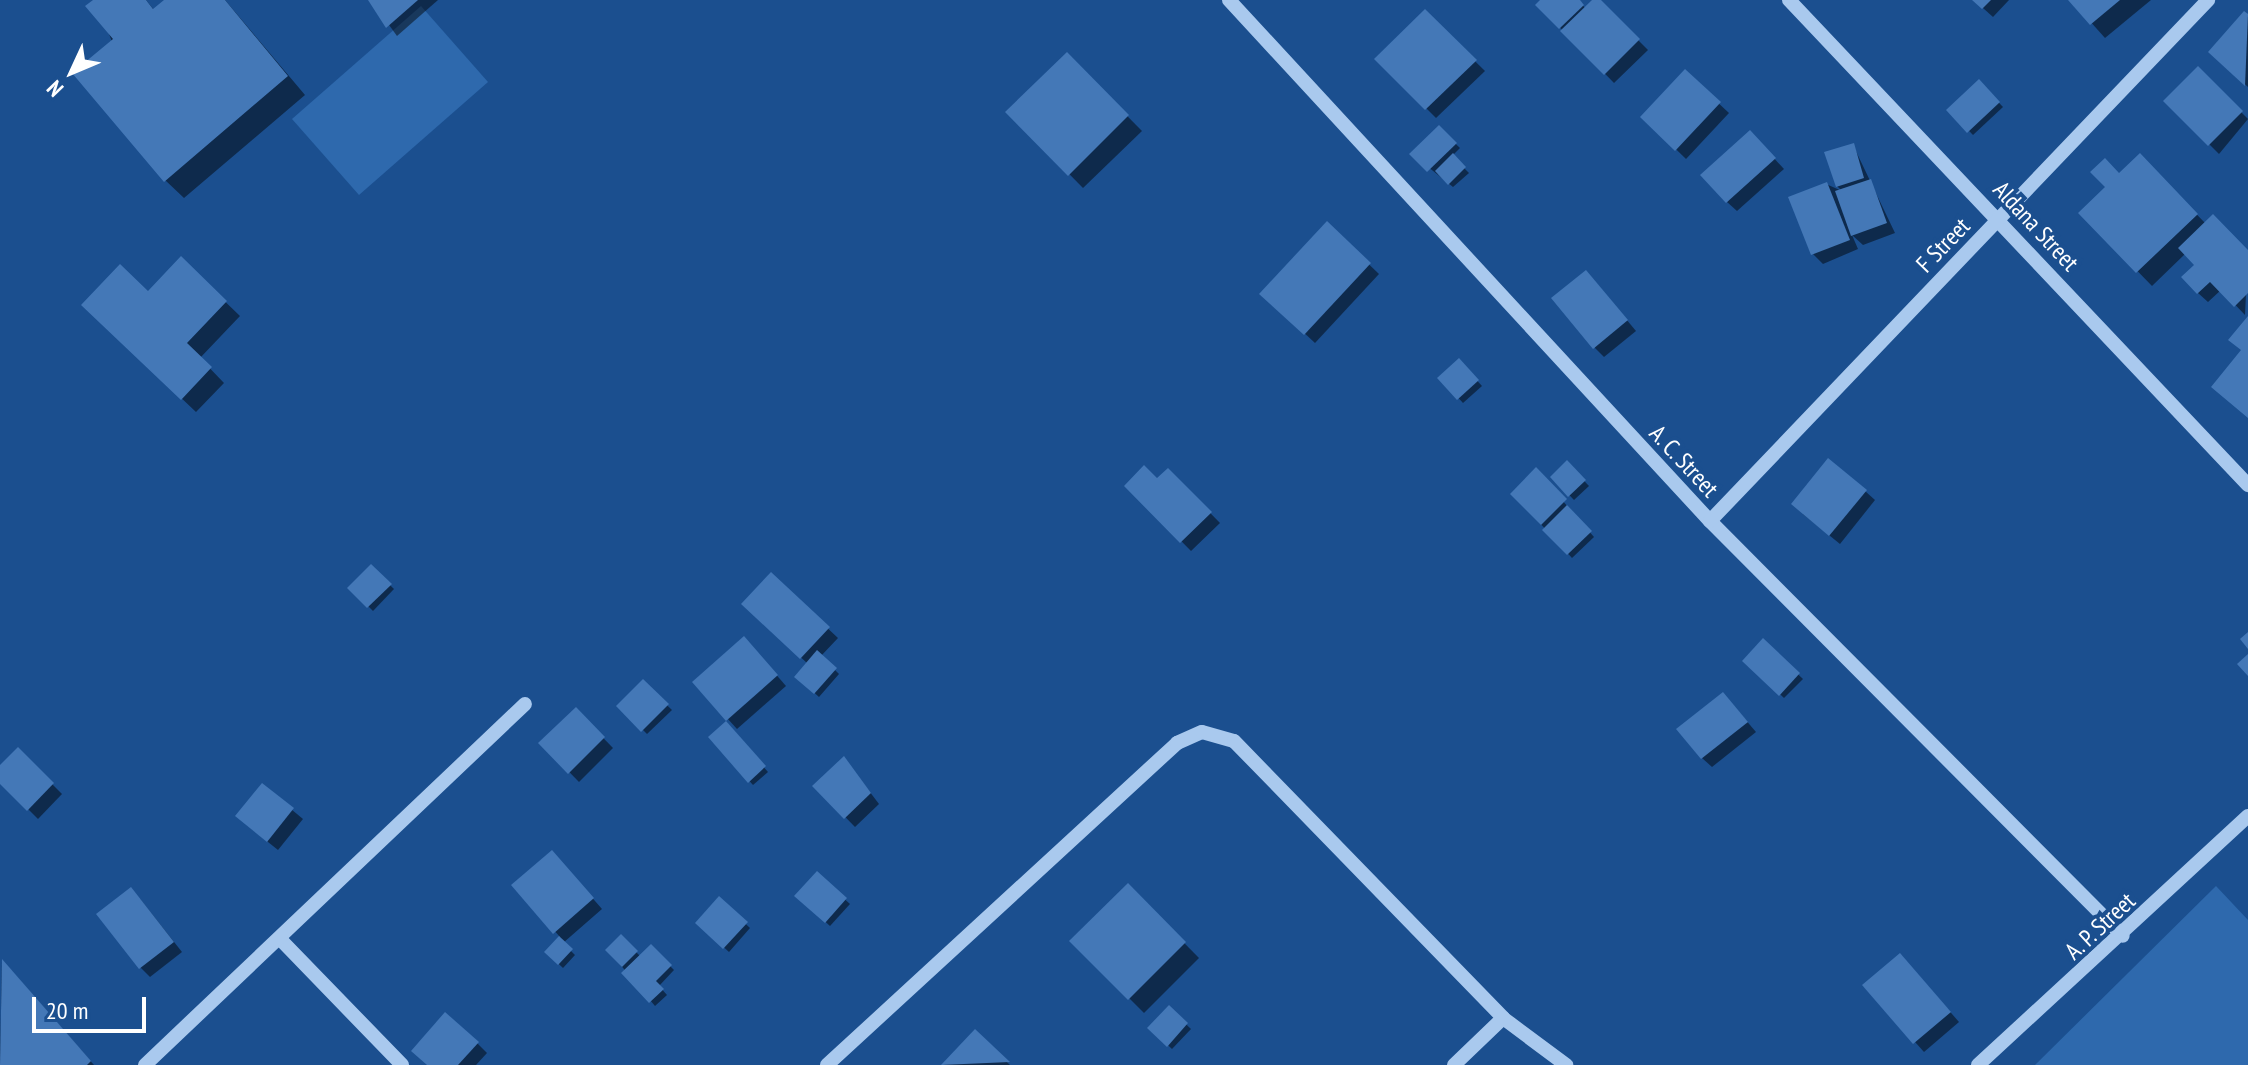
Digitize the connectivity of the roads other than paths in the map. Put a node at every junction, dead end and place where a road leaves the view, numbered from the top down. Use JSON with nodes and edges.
{"nodes":[{"id":1,"x":1229,"y":0,"type":"edge"},
{"id":2,"x":1789,"y":0,"type":"edge"},
{"id":3,"x":2208,"y":0,"type":"edge"},
{"id":4,"x":1999,"y":217,"type":"junction"},
{"id":5,"x":2248,"y":485,"type":"edge"},
{"id":6,"x":1710,"y":521,"type":"junction"},
{"id":7,"x":525,"y":704,"type":"dead end"},
{"id":8,"x":2248,"y":816,"type":"edge"},
{"id":9,"x":2123,"y":936,"type":"junction"},
{"id":10,"x":281,"y":940,"type":"junction"},
{"id":11,"x":1503,"y":1018,"type":"junction"},
{"id":12,"x":145,"y":1065,"type":"edge"},
{"id":13,"x":402,"y":1065,"type":"edge"},
{"id":14,"x":827,"y":1065,"type":"edge"},
{"id":15,"x":1454,"y":1065,"type":"edge"},
{"id":16,"x":1566,"y":1065,"type":"edge"},
{"id":17,"x":1978,"y":1065,"type":"edge"}],
"edges":[{"from":1,"to":6,"type":"street","name":"A. C. Street"},
{"from":2,"to":4,"type":"street","name":"Aldana Street"},
{"from":3,"to":4,"type":"street","name":"F Street"},
{"from":4,"to":5,"type":"street","name":"Aldana Street"},
{"from":4,"to":6,"type":"street","name":"F Street"},
{"from":6,"to":9,"type":"street","name":"A. C. Street"},
{"from":7,"to":10,"type":"street"},
{"from":8,"to":9,"type":"street","name":"A. P. Street"},
{"from":9,"to":17,"type":"street","name":"A. P. Street"},
{"from":10,"to":12,"type":"street"},
{"from":10,"to":13,"type":"street"},
{"from":11,"to":14,"type":"street"},
{"from":11,"to":15,"type":"street"},
{"from":11,"to":16,"type":"street"}]}
